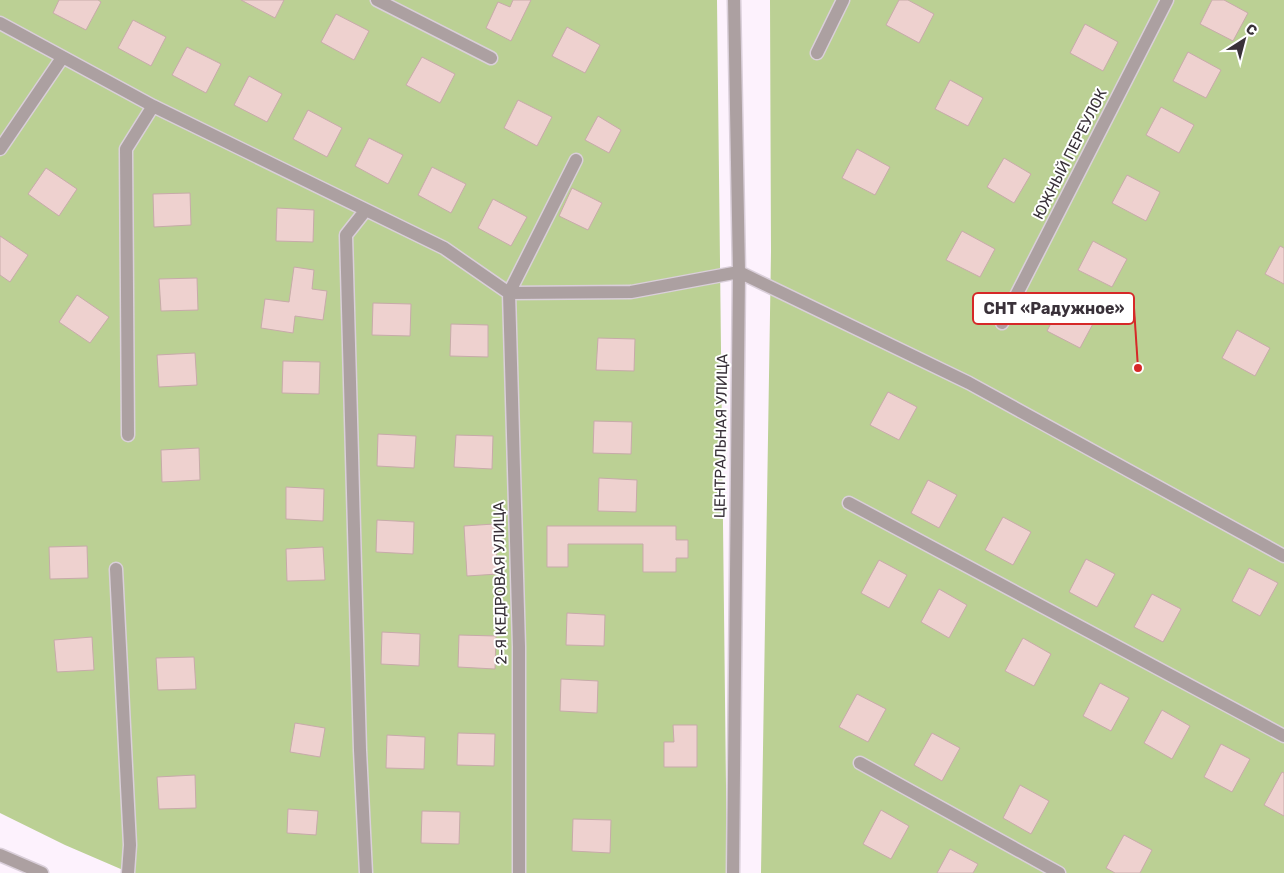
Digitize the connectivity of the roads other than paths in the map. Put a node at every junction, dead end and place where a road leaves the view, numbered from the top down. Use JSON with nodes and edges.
{"nodes":[{"id":1,"x":377,"y":0,"type":"edge"},
{"id":2,"x":734,"y":0,"type":"edge"},
{"id":3,"x":843,"y":0,"type":"edge"},
{"id":4,"x":1166,"y":0,"type":"edge"},
{"id":5,"x":0,"y":24,"type":"edge"},
{"id":6,"x":817,"y":52,"type":"dead end"},
{"id":7,"x":62,"y":58,"type":"junction"},
{"id":8,"x":491,"y":58,"type":"dead end"},
{"id":9,"x":152,"y":106,"type":"junction"},
{"id":10,"x":0,"y":149,"type":"edge"},
{"id":11,"x":576,"y":160,"type":"dead end"},
{"id":12,"x":365,"y":211,"type":"junction"},
{"id":13,"x":739,"y":272,"type":"junction"},
{"id":14,"x":509,"y":293,"type":"junction"},
{"id":15,"x":1002,"y":323,"type":"dead end"},
{"id":16,"x":128,"y":435,"type":"dead end"},
{"id":17,"x":849,"y":503,"type":"dead end"},
{"id":18,"x":1284,"y":556,"type":"edge"},
{"id":19,"x":116,"y":569,"type":"dead end"},
{"id":20,"x":1284,"y":736,"type":"edge"},
{"id":21,"x":860,"y":763,"type":"dead end"},
{"id":22,"x":0,"y":855,"type":"edge"},
{"id":23,"x":42,"y":873,"type":"edge"},
{"id":24,"x":128,"y":873,"type":"edge"},
{"id":25,"x":366,"y":873,"type":"edge"},
{"id":26,"x":520,"y":873,"type":"edge"},
{"id":27,"x":733,"y":873,"type":"edge"},
{"id":28,"x":1059,"y":873,"type":"edge"}],
"edges":[{"from":1,"to":8,"type":"street"},
{"from":2,"to":13,"type":"street","name":"ЦЕНТРАЛЬНАЯ УЛИЦА"},
{"from":3,"to":6,"type":"street"},
{"from":4,"to":15,"type":"street","name":"ЮЖНЫЙ ПЕРЕУЛОК"},
{"from":5,"to":7,"type":"street"},
{"from":7,"to":9,"type":"street"},
{"from":7,"to":10,"type":"street"},
{"from":9,"to":12,"type":"street"},
{"from":9,"to":16,"type":"street"},
{"from":11,"to":14,"type":"street"},
{"from":12,"to":14,"type":"street"},
{"from":12,"to":25,"type":"street"},
{"from":13,"to":14,"type":"street"},
{"from":13,"to":18,"type":"street"},
{"from":13,"to":27,"type":"street","name":"ЦЕНТРАЛЬНАЯ УЛИЦА"},
{"from":14,"to":26,"type":"street","name":"2-Я КЕДРОВАЯ УЛИЦА"},
{"from":17,"to":20,"type":"street"},
{"from":19,"to":24,"type":"street"},
{"from":21,"to":28,"type":"street"},
{"from":22,"to":23,"type":"street"}]}
